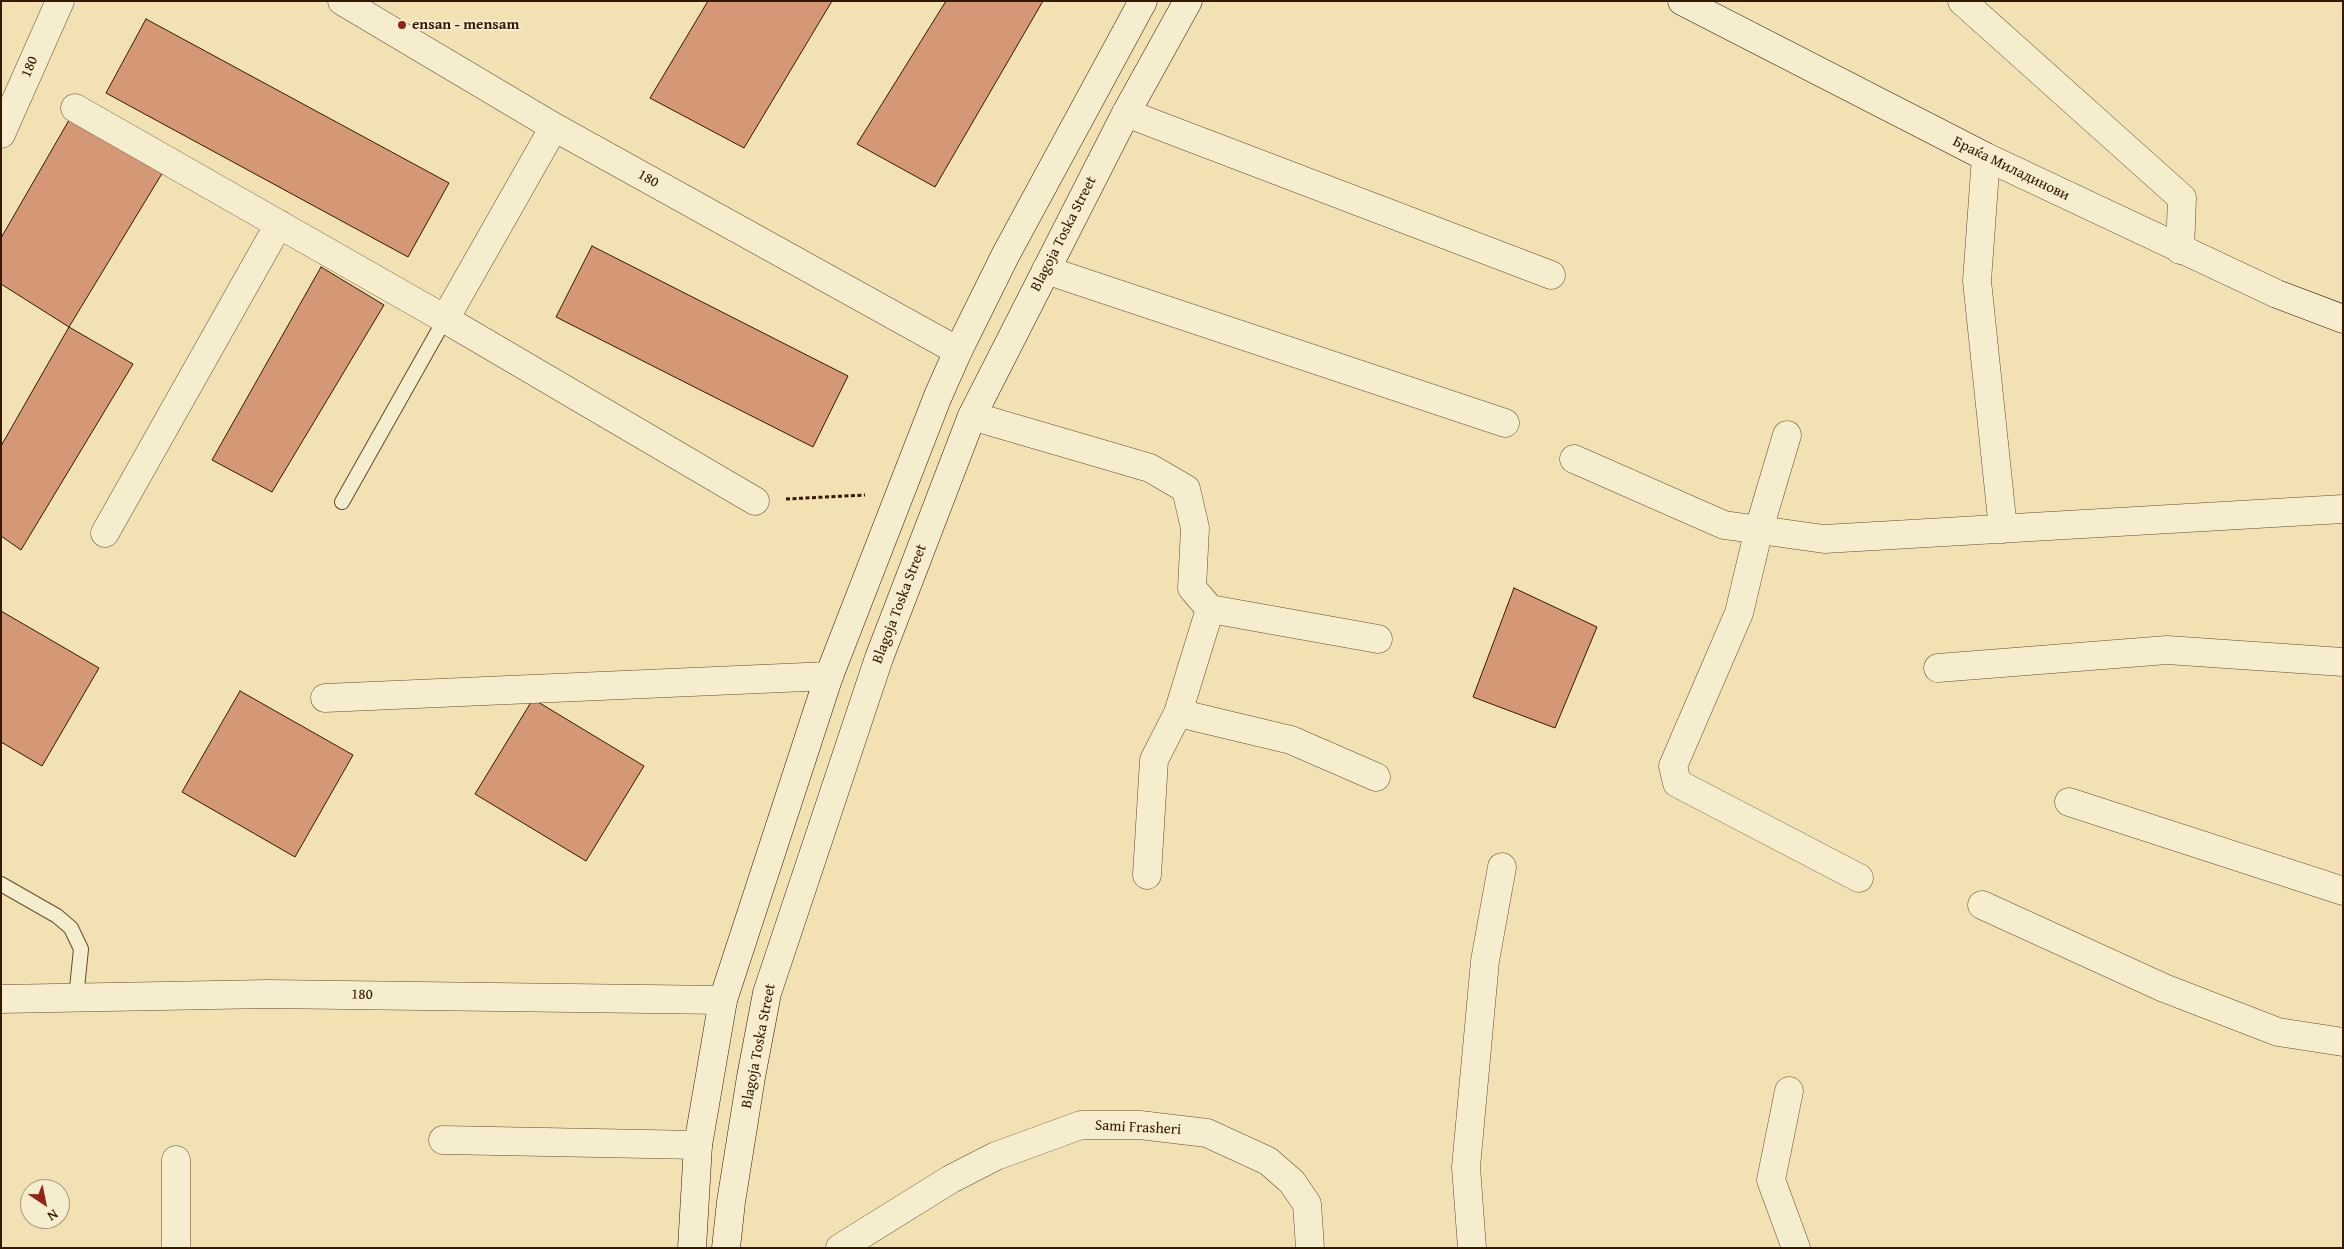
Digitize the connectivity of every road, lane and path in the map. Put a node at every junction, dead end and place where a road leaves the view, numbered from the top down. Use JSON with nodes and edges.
{"nodes":[{"id":1,"x":60,"y":1,"type":"edge"},
{"id":2,"x":342,"y":1,"type":"edge"},
{"id":3,"x":1143,"y":1,"type":"edge"},
{"id":4,"x":1188,"y":1,"type":"edge"},
{"id":5,"x":1962,"y":1,"type":"edge"},
{"id":6,"x":1686,"y":2,"type":"edge"},
{"id":7,"x":75,"y":108,"type":"dead end"},
{"id":8,"x":1126,"y":113,"type":"junction"},
{"id":9,"x":554,"y":127,"type":"junction"},
{"id":10,"x":1,"y":134,"type":"edge"},
{"id":11,"x":1986,"y":158,"type":"junction"},
{"id":12,"x":280,"y":224,"type":"junction"},
{"id":13,"x":2180,"y":250,"type":"junction"},
{"id":14,"x":1046,"y":270,"type":"junction"},
{"id":15,"x":1552,"y":276,"type":"dead end"},
{"id":16,"x":445,"y":319,"type":"junction"},
{"id":17,"x":2343,"y":319,"type":"edge"},
{"id":18,"x":958,"y":351,"type":"junction"},
{"id":19,"x":972,"y":416,"type":"junction"},
{"id":20,"x":1505,"y":423,"type":"dead end"},
{"id":21,"x":1787,"y":435,"type":"dead end"},
{"id":22,"x":1574,"y":458,"type":"dead end"},
{"id":23,"x":900,"y":492,"type":"junction"},
{"id":24,"x":755,"y":501,"type":"joint"},
{"id":25,"x":342,"y":502,"type":"dead end"},
{"id":26,"x":2343,"y":509,"type":"edge"},
{"id":27,"x":1759,"y":529,"type":"junction"},
{"id":28,"x":2003,"y":529,"type":"junction"},
{"id":29,"x":106,"y":533,"type":"dead end"},
{"id":30,"x":1210,"y":609,"type":"junction"},
{"id":31,"x":1378,"y":639,"type":"dead end"},
{"id":32,"x":2343,"y":662,"type":"edge"},
{"id":33,"x":1938,"y":668,"type":"dead end"},
{"id":34,"x":829,"y":676,"type":"junction"},
{"id":35,"x":325,"y":698,"type":"dead end"},
{"id":36,"x":1178,"y":713,"type":"junction"},
{"id":37,"x":1376,"y":777,"type":"dead end"},
{"id":38,"x":2069,"y":802,"type":"dead end"},
{"id":39,"x":1502,"y":867,"type":"dead end"},
{"id":40,"x":1147,"y":875,"type":"dead end"},
{"id":41,"x":1859,"y":878,"type":"dead end"},
{"id":42,"x":1,"y":884,"type":"edge"},
{"id":43,"x":2343,"y":891,"type":"edge"},
{"id":44,"x":1982,"y":905,"type":"dead end"},
{"id":45,"x":76,"y":998,"type":"junction"},
{"id":46,"x":723,"y":1000,"type":"junction"},
{"id":47,"x":2,"y":1007,"type":"edge"},
{"id":48,"x":2343,"y":1042,"type":"edge"},
{"id":49,"x":1789,"y":1091,"type":"dead end"},
{"id":50,"x":443,"y":1140,"type":"dead end"},
{"id":51,"x":698,"y":1145,"type":"junction"},
{"id":52,"x":176,"y":1160,"type":"dead end"},
{"id":53,"x":176,"y":1248,"type":"edge"},
{"id":54,"x":692,"y":1248,"type":"edge"},
{"id":55,"x":726,"y":1248,"type":"edge"},
{"id":56,"x":840,"y":1248,"type":"edge"},
{"id":57,"x":1310,"y":1248,"type":"edge"},
{"id":58,"x":1472,"y":1248,"type":"edge"},
{"id":59,"x":1796,"y":1248,"type":"edge"}],
"edges":[{"from":1,"to":10,"type":"street","name":"180"},
{"from":2,"to":9,"type":"street","name":"180"},
{"from":3,"to":18,"type":"street"},
{"from":4,"to":8,"type":"street","name":"Blagoja Toska Street"},
{"from":5,"to":13,"type":"street"},
{"from":6,"to":11,"type":"street","name":"Браќа Миладинови"},
{"from":7,"to":12,"type":"street"},
{"from":8,"to":14,"type":"street","name":"Blagoja Toska Street"},
{"from":8,"to":15,"type":"street"},
{"from":9,"to":16,"type":"street"},
{"from":9,"to":18,"type":"street","name":"180"},
{"from":11,"to":13,"type":"street","name":"Браќа Миладинови"},
{"from":11,"to":28,"type":"street"},
{"from":12,"to":16,"type":"street"},
{"from":12,"to":29,"type":"street"},
{"from":13,"to":17,"type":"street","name":"Браќа Миладинови"},
{"from":14,"to":19,"type":"street","name":"Blagoja Toska Street"},
{"from":14,"to":20,"type":"street"},
{"from":16,"to":24,"type":"street"},
{"from":16,"to":25,"type":"lane"},
{"from":18,"to":23,"type":"street"},
{"from":19,"to":30,"type":"street"},
{"from":19,"to":55,"type":"street","name":"Blagoja Toska Street"},
{"from":21,"to":27,"type":"street"},
{"from":22,"to":27,"type":"street"},
{"from":23,"to":24,"type":"path"},
{"from":23,"to":34,"type":"street"},
{"from":26,"to":28,"type":"street"},
{"from":27,"to":28,"type":"street"},
{"from":27,"to":41,"type":"street"},
{"from":30,"to":31,"type":"street"},
{"from":30,"to":36,"type":"street"},
{"from":32,"to":33,"type":"street"},
{"from":34,"to":35,"type":"street"},
{"from":34,"to":46,"type":"street"},
{"from":36,"to":37,"type":"street"},
{"from":36,"to":40,"type":"street"},
{"from":38,"to":43,"type":"street"},
{"from":39,"to":58,"type":"street"},
{"from":42,"to":45,"type":"lane"},
{"from":44,"to":48,"type":"street"},
{"from":45,"to":46,"type":"street","name":"180"},
{"from":45,"to":47,"type":"street","name":"180"},
{"from":46,"to":51,"type":"street"},
{"from":49,"to":59,"type":"street"},
{"from":50,"to":51,"type":"street"},
{"from":51,"to":54,"type":"street"},
{"from":52,"to":53,"type":"street"},
{"from":56,"to":57,"type":"street","name":"Sami Frasheri"}]}
